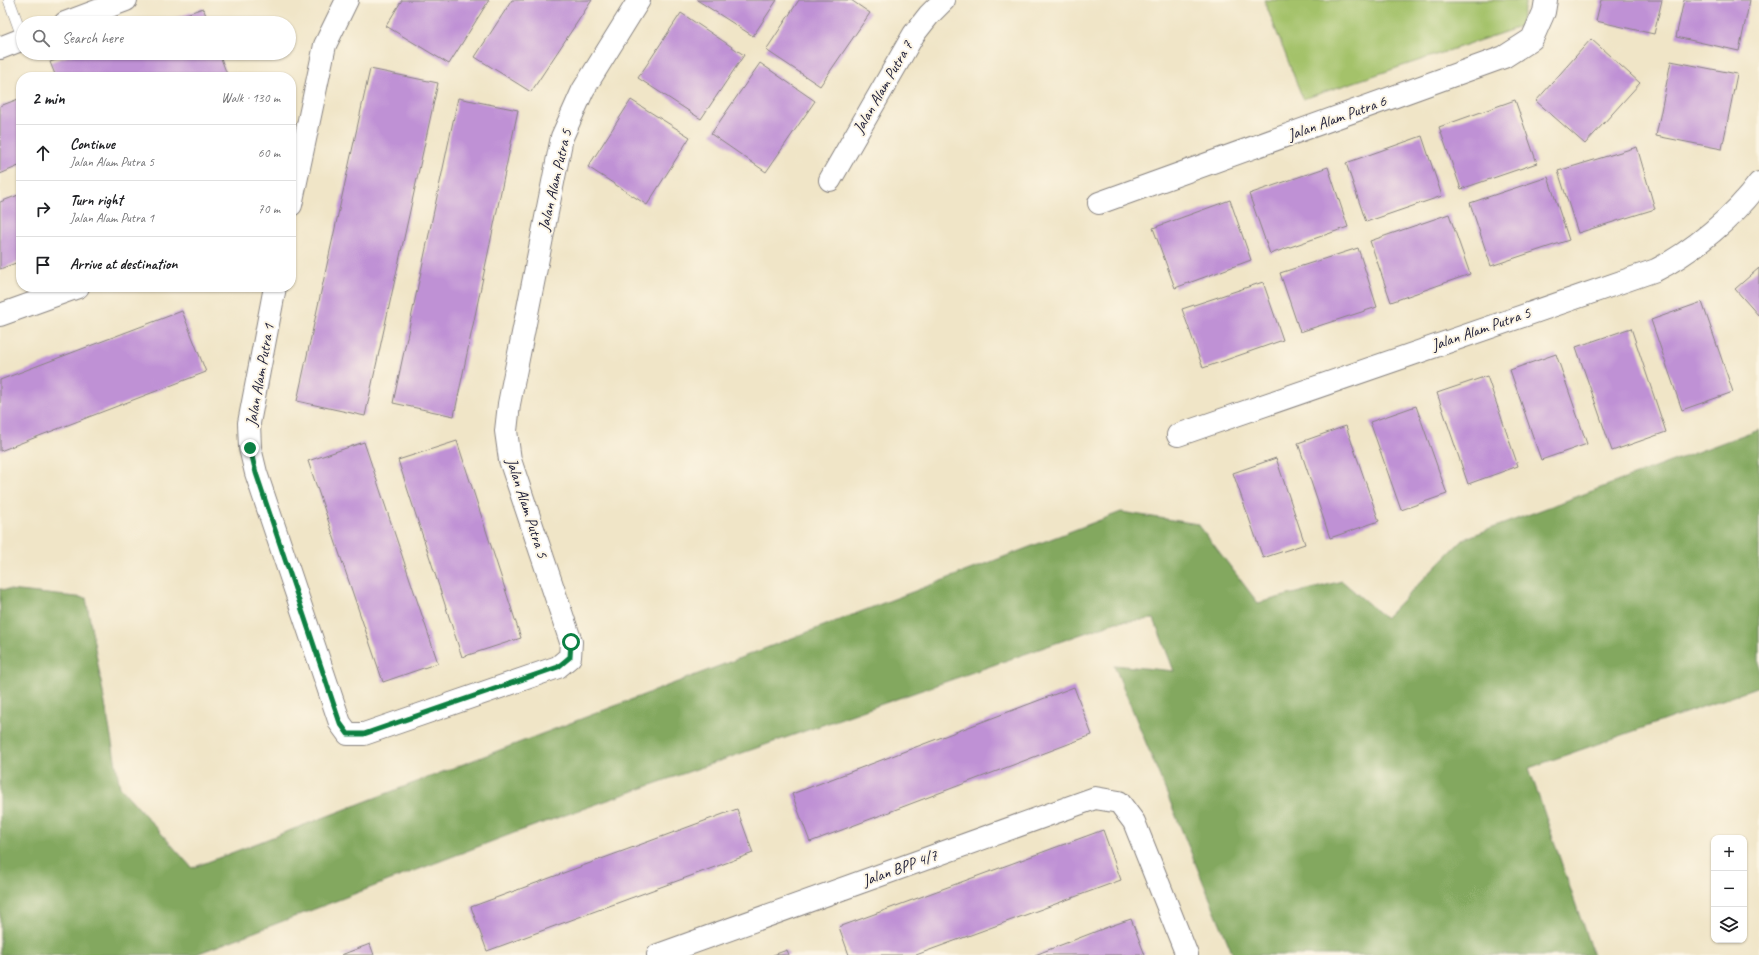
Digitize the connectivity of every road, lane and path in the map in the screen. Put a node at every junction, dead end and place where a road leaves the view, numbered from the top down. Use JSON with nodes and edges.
{"nodes":[{"id":1,"x":9,"y":0,"type":"edge"},
{"id":2,"x":126,"y":0,"type":"edge"},
{"id":3,"x":347,"y":0,"type":"edge"},
{"id":4,"x":639,"y":0,"type":"edge"},
{"id":5,"x":944,"y":0,"type":"edge"},
{"id":6,"x":1546,"y":0,"type":"edge"},
{"id":7,"x":84,"y":16,"type":"edge"},
{"id":8,"x":16,"y":20,"type":"edge"},
{"id":9,"x":16,"y":42,"type":"edge"},
{"id":10,"x":0,"y":48,"type":"edge"},
{"id":11,"x":830,"y":180,"type":"dead end"},
{"id":12,"x":296,"y":181,"type":"edge"},
{"id":13,"x":1759,"y":183,"type":"edge"},
{"id":14,"x":1099,"y":203,"type":"dead end"},
{"id":15,"x":64,"y":292,"type":"edge"},
{"id":16,"x":274,"y":292,"type":"edge"},
{"id":17,"x":0,"y":315,"type":"edge"},
{"id":18,"x":1178,"y":435,"type":"dead end"},
{"id":19,"x":348,"y":734,"type":"joint"},
{"id":20,"x":658,"y":955,"type":"edge"},
{"id":21,"x":1187,"y":955,"type":"edge"}],
"edges":[{"from":1,"to":8,"type":"lane"},
{"from":2,"to":7,"type":"street"},
{"from":3,"to":12,"type":"street"},
{"from":4,"to":19,"type":"street","name":"Jalan Alam Putra 5"},
{"from":5,"to":11,"type":"street","name":"Jalan Alam Putra 7"},
{"from":6,"to":14,"type":"street","name":"Jalan Alam Putra 6"},
{"from":9,"to":10,"type":"street"},
{"from":13,"to":18,"type":"street","name":"Jalan Alam Putra 5"},
{"from":15,"to":17,"type":"street"},
{"from":16,"to":19,"type":"street","name":"Jalan Alam Putra 1"},
{"from":20,"to":21,"type":"street","name":"Jalan BPP 4/7"}]}
